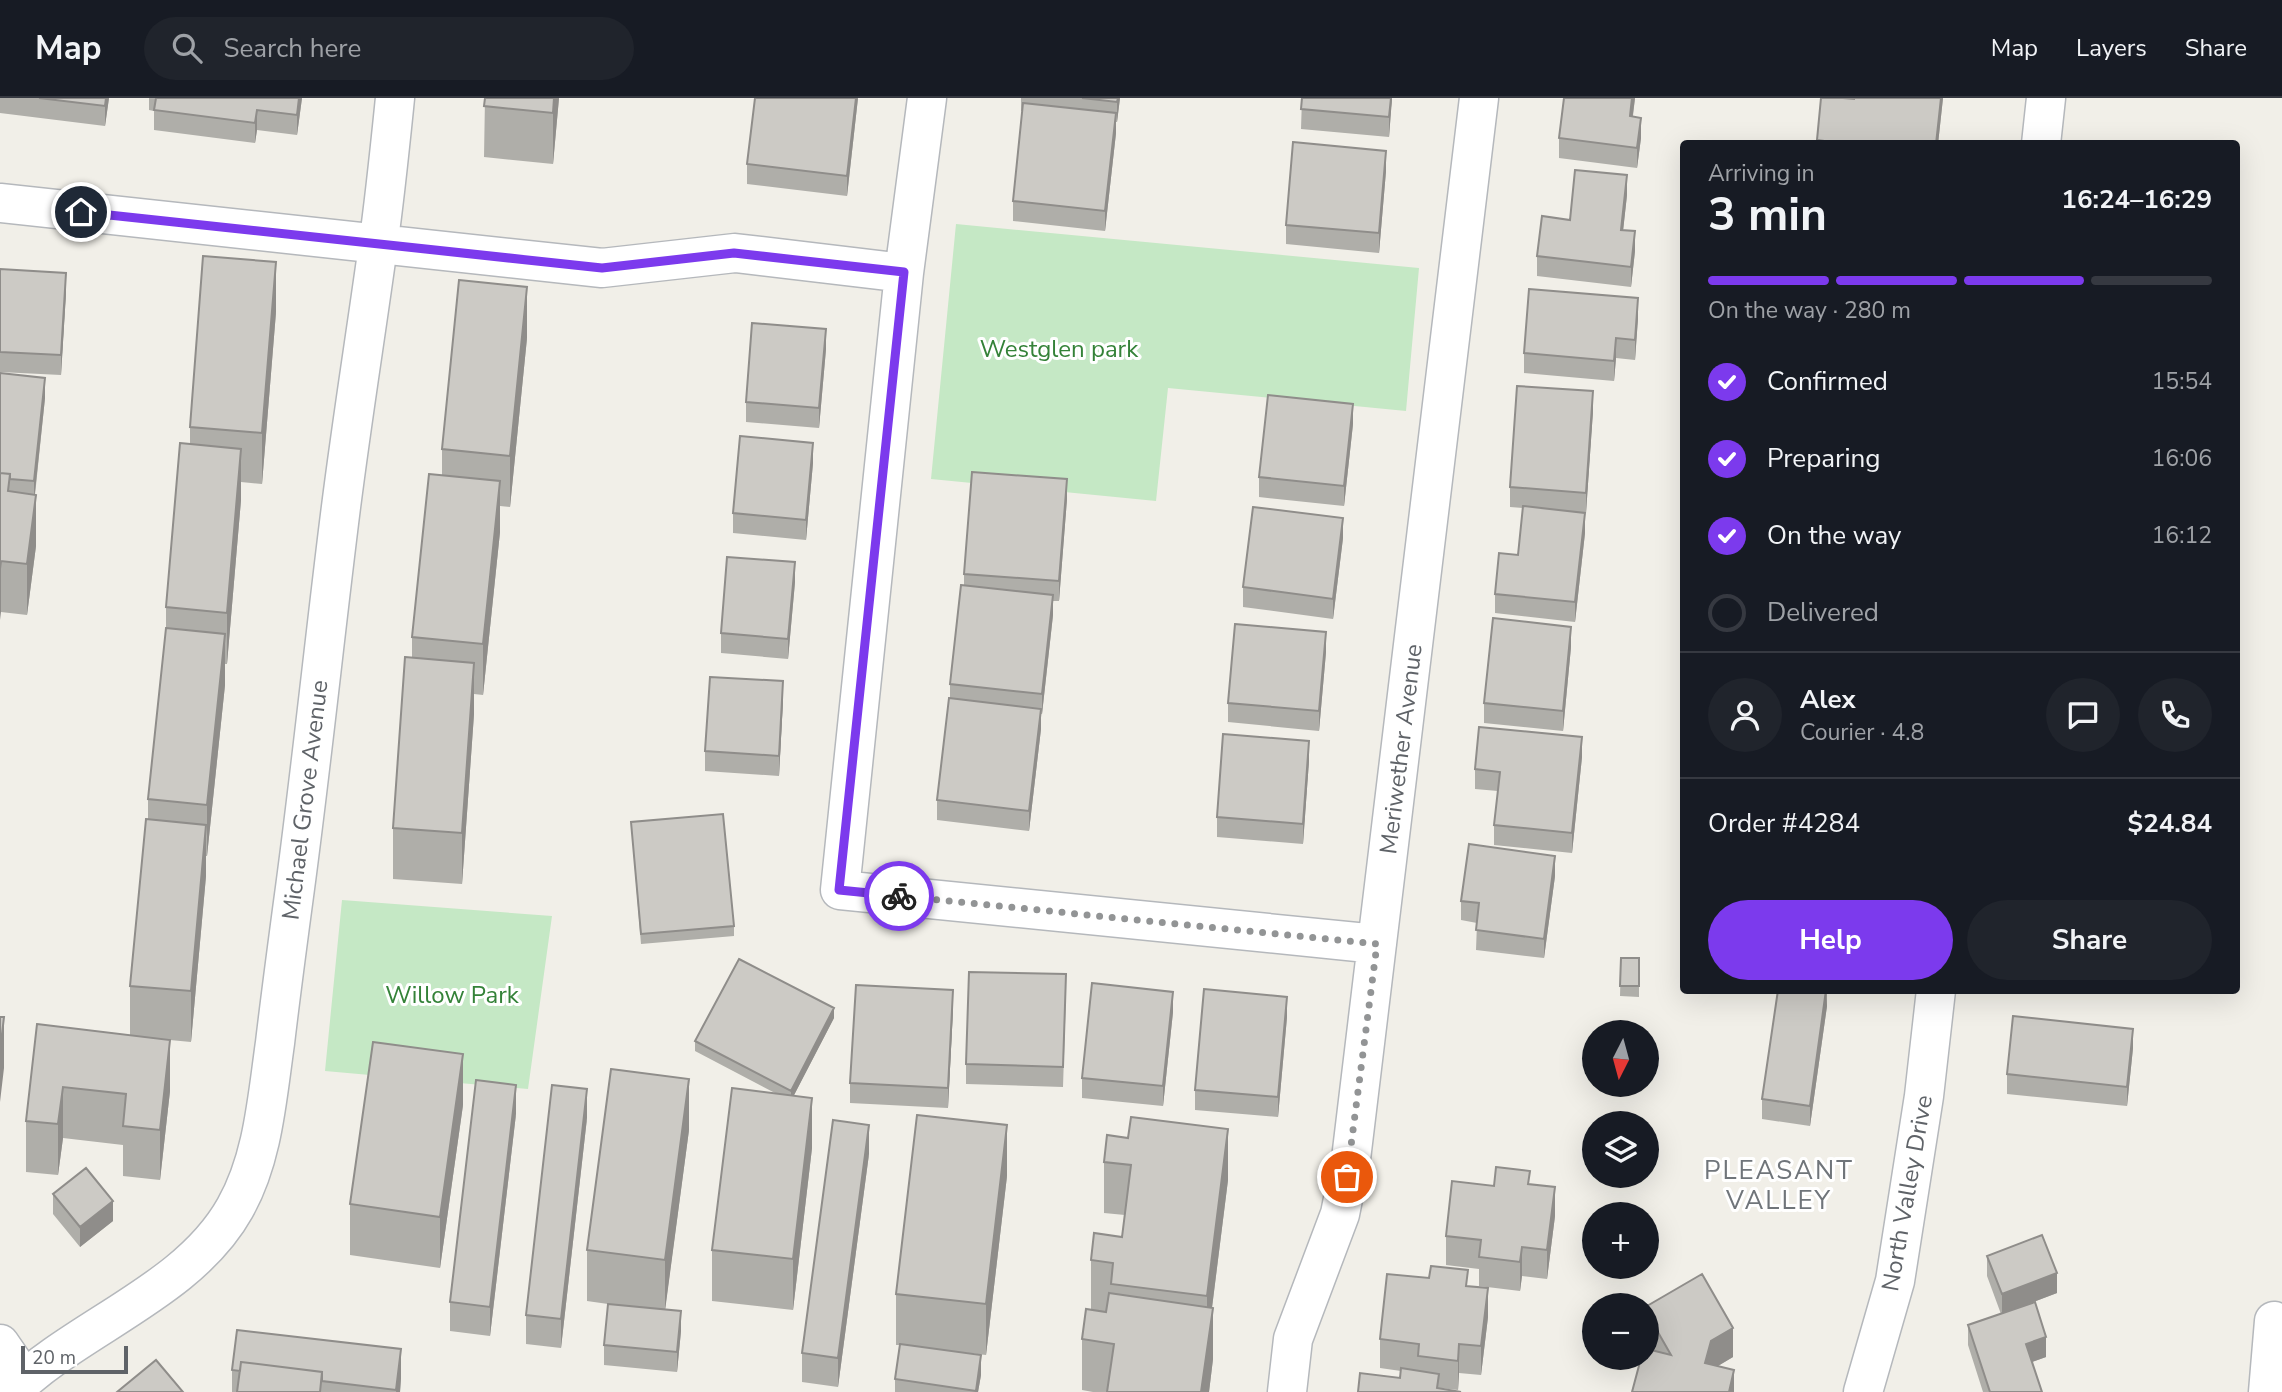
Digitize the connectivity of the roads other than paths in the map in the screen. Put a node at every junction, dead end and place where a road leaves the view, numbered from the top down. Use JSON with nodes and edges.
{"nodes":[{"id":1,"x":395,"y":98,"type":"edge"},
{"id":2,"x":927,"y":98,"type":"edge"},
{"id":3,"x":1479,"y":98,"type":"edge"},
{"id":4,"x":2046,"y":98,"type":"edge"},
{"id":5,"x":2041,"y":140,"type":"edge"},
{"id":6,"x":0,"y":203,"type":"edge"},
{"id":7,"x":379,"y":242,"type":"junction"},
{"id":8,"x":904,"y":272,"type":"junction"},
{"id":9,"x":1377,"y":944,"type":"junction"},
{"id":10,"x":1936,"y":994,"type":"edge"},
{"id":11,"x":2274,"y":1321,"type":"dead end"},
{"id":12,"x":0,"y":1344,"type":"edge"},
{"id":13,"x":18,"y":1386,"type":"edge"},
{"id":14,"x":1287,"y":1392,"type":"edge"},
{"id":15,"x":1863,"y":1392,"type":"edge"},
{"id":16,"x":2268,"y":1392,"type":"edge"}],
"edges":[{"from":1,"to":7,"type":"street","name":"Michael Grove Avenue"},
{"from":2,"to":8,"type":"street"},
{"from":3,"to":9,"type":"street","name":"Meriwether Avenue"},
{"from":4,"to":5,"type":"street"},
{"from":6,"to":7,"type":"street"},
{"from":7,"to":8,"type":"street"},
{"from":7,"to":13,"type":"street","name":"Michael Grove Avenue"},
{"from":8,"to":9,"type":"street"},
{"from":9,"to":14,"type":"street","name":"Meriwether Avenue"},
{"from":10,"to":15,"type":"street","name":"North Valley Drive"},
{"from":11,"to":16,"type":"street"},
{"from":12,"to":13,"type":"street"}]}
